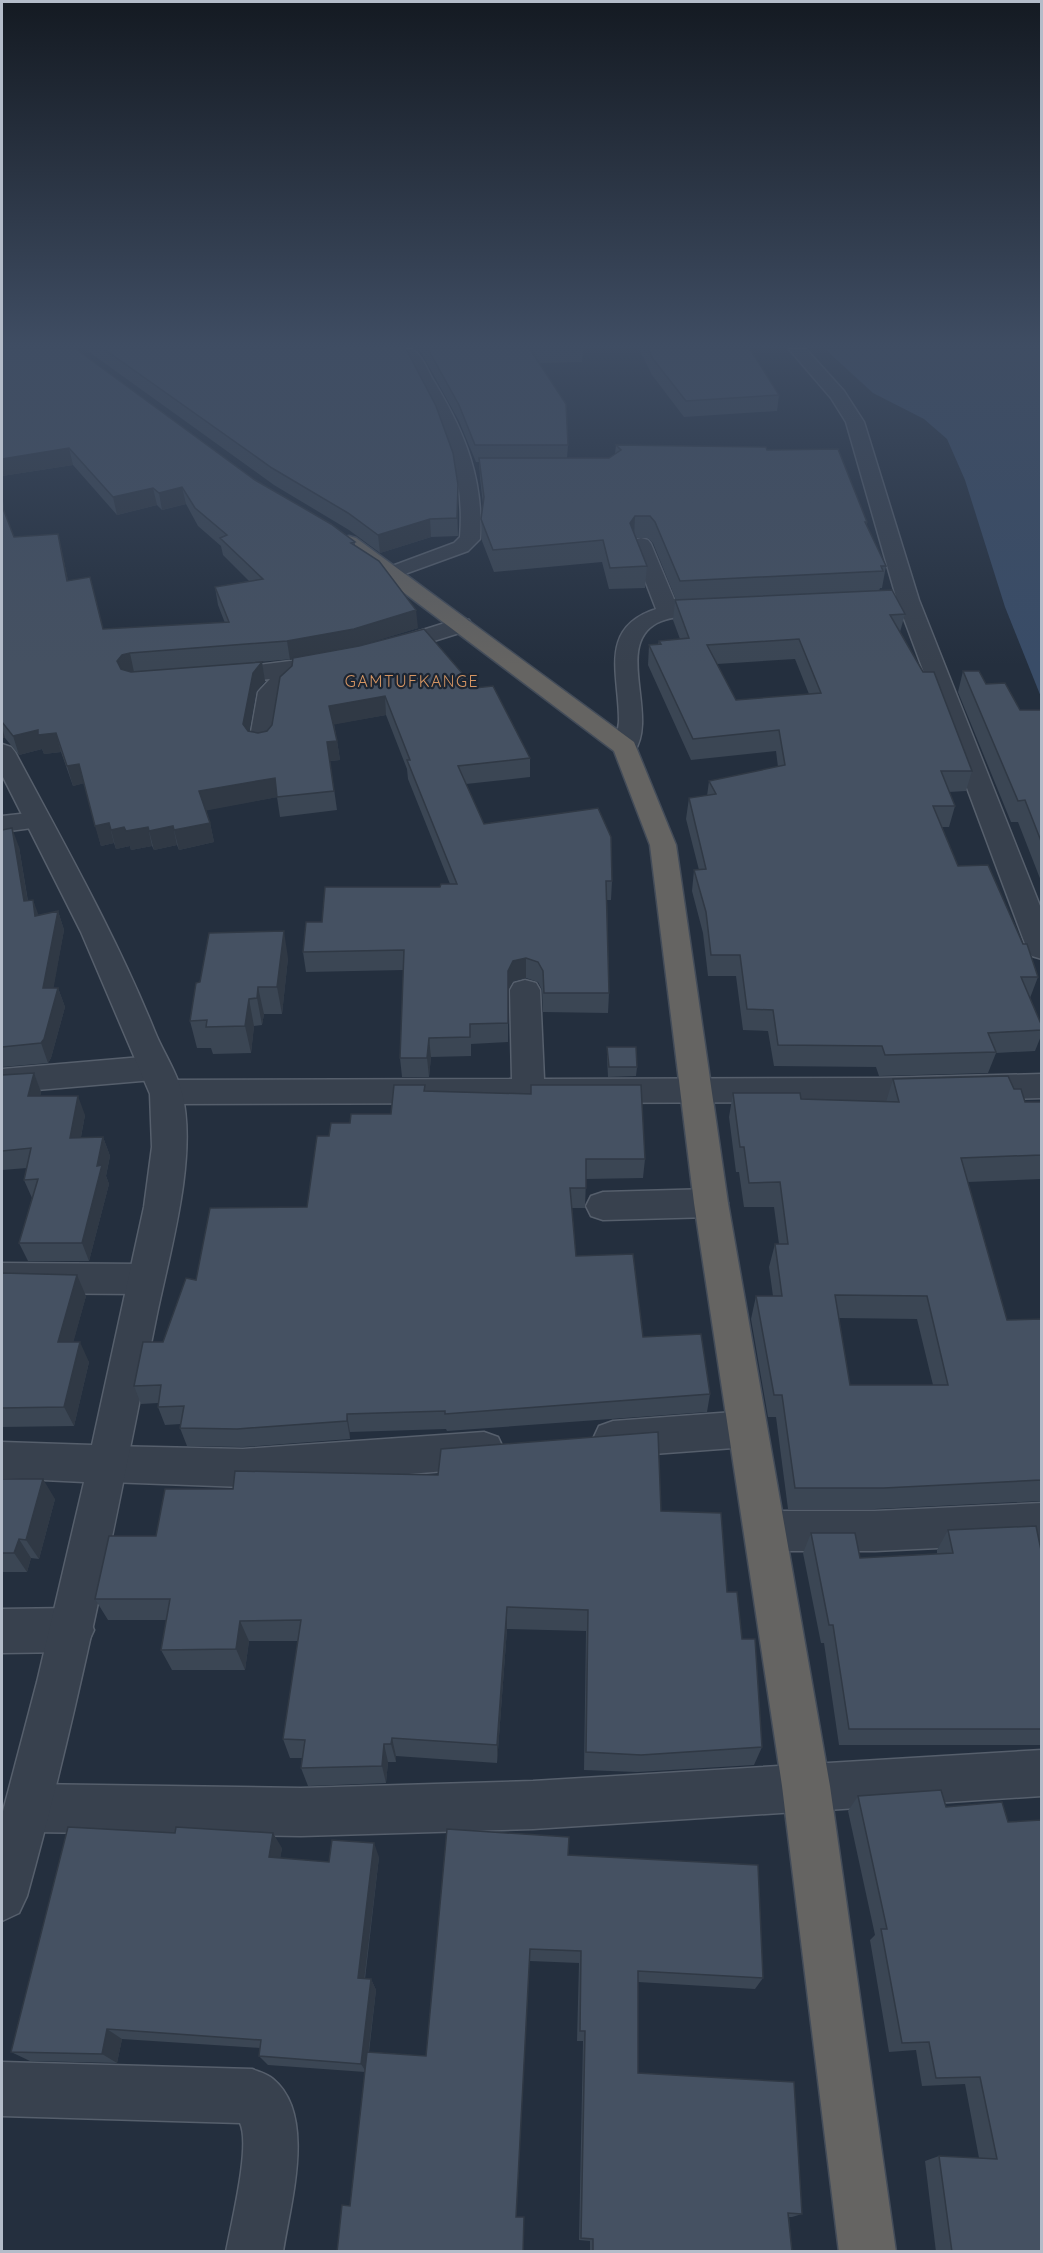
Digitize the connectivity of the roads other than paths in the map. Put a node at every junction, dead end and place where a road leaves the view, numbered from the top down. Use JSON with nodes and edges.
{"nodes":[{"id":1,"x":467,"y":454,"type":"edge"},
{"id":2,"x":863,"y":454,"type":"edge"},
{"id":3,"x":322,"y":525,"type":"edge"},
{"id":4,"x":641,"y":544,"type":"edge"},
{"id":5,"x":391,"y":573,"type":"junction"},
{"id":6,"x":742,"y":609,"type":"edge"},
{"id":7,"x":668,"y":612,"type":"junction"},
{"id":8,"x":461,"y":625,"type":"junction"},
{"id":9,"x":283,"y":671,"type":"junction"},
{"id":10,"x":193,"y":678,"type":"edge"},
{"id":11,"x":261,"y":743,"type":"edge"},
{"id":12,"x":625,"y":747,"type":"junction"},
{"id":13,"x":2,"y":752,"type":"edge"},
{"id":14,"x":38,"y":820,"type":"junction"},
{"id":15,"x":2,"y":824,"type":"edge"},
{"id":16,"x":1041,"y":949,"type":"edge"},
{"id":17,"x":525,"y":990,"type":"dead end"},
{"id":18,"x":159,"y":1080,"type":"junction"},
{"id":19,"x":2,"y":1081,"type":"edge"},
{"id":20,"x":1041,"y":1086,"type":"edge"},
{"id":21,"x":696,"y":1089,"type":"junction"},
{"id":22,"x":528,"y":1090,"type":"junction"},
{"id":23,"x":711,"y":1203,"type":"junction"},
{"id":24,"x":603,"y":1206,"type":"dead end"},
{"id":25,"x":2,"y":1278,"type":"edge"},
{"id":26,"x":145,"y":1279,"type":"junction"},
{"id":27,"x":747,"y":1429,"type":"junction"},
{"id":28,"x":573,"y":1442,"type":"edge"},
{"id":29,"x":525,"y":1447,"type":"edge"},
{"id":30,"x":2,"y":1460,"type":"edge"},
{"id":31,"x":109,"y":1464,"type":"junction"},
{"id":32,"x":1041,"y":1523,"type":"edge"},
{"id":33,"x":766,"y":1531,"type":"junction"},
{"id":34,"x":72,"y":1629,"type":"junction"},
{"id":35,"x":2,"y":1631,"type":"edge"},
{"id":36,"x":1041,"y":1773,"type":"edge"},
{"id":37,"x":806,"y":1786,"type":"junction"},
{"id":38,"x":28,"y":1808,"type":"junction"},
{"id":39,"x":2,"y":1896,"type":"edge"},
{"id":40,"x":2,"y":2089,"type":"edge"},
{"id":41,"x":254,"y":2252,"type":"edge"},
{"id":42,"x":868,"y":2252,"type":"edge"}],
"edges":[{"from":1,"to":5,"type":"street"},
{"from":2,"to":16,"type":"street"},
{"from":3,"to":5,"type":"highway"},
{"from":4,"to":7,"type":"street"},
{"from":5,"to":8,"type":"highway"},
{"from":6,"to":7,"type":"street"},
{"from":7,"to":12,"type":"street"},
{"from":8,"to":9,"type":"street"},
{"from":8,"to":12,"type":"highway"},
{"from":9,"to":10,"type":"street"},
{"from":9,"to":11,"type":"street"},
{"from":12,"to":21,"type":"highway"},
{"from":13,"to":14,"type":"street"},
{"from":14,"to":15,"type":"street"},
{"from":14,"to":18,"type":"street"},
{"from":17,"to":22,"type":"street"},
{"from":18,"to":19,"type":"street"},
{"from":18,"to":22,"type":"street"},
{"from":18,"to":26,"type":"street"},
{"from":20,"to":21,"type":"street"},
{"from":21,"to":22,"type":"street"},
{"from":21,"to":23,"type":"highway"},
{"from":23,"to":24,"type":"street"},
{"from":23,"to":27,"type":"highway"},
{"from":25,"to":26,"type":"street"},
{"from":26,"to":31,"type":"street"},
{"from":27,"to":28,"type":"street"},
{"from":27,"to":33,"type":"highway"},
{"from":29,"to":31,"type":"street"},
{"from":30,"to":31,"type":"street"},
{"from":31,"to":34,"type":"street"},
{"from":32,"to":33,"type":"street"},
{"from":33,"to":37,"type":"highway"},
{"from":34,"to":35,"type":"street"},
{"from":34,"to":38,"type":"street"},
{"from":36,"to":37,"type":"street"},
{"from":37,"to":38,"type":"street"},
{"from":37,"to":42,"type":"highway"},
{"from":38,"to":39,"type":"street"},
{"from":40,"to":41,"type":"street"}]}
